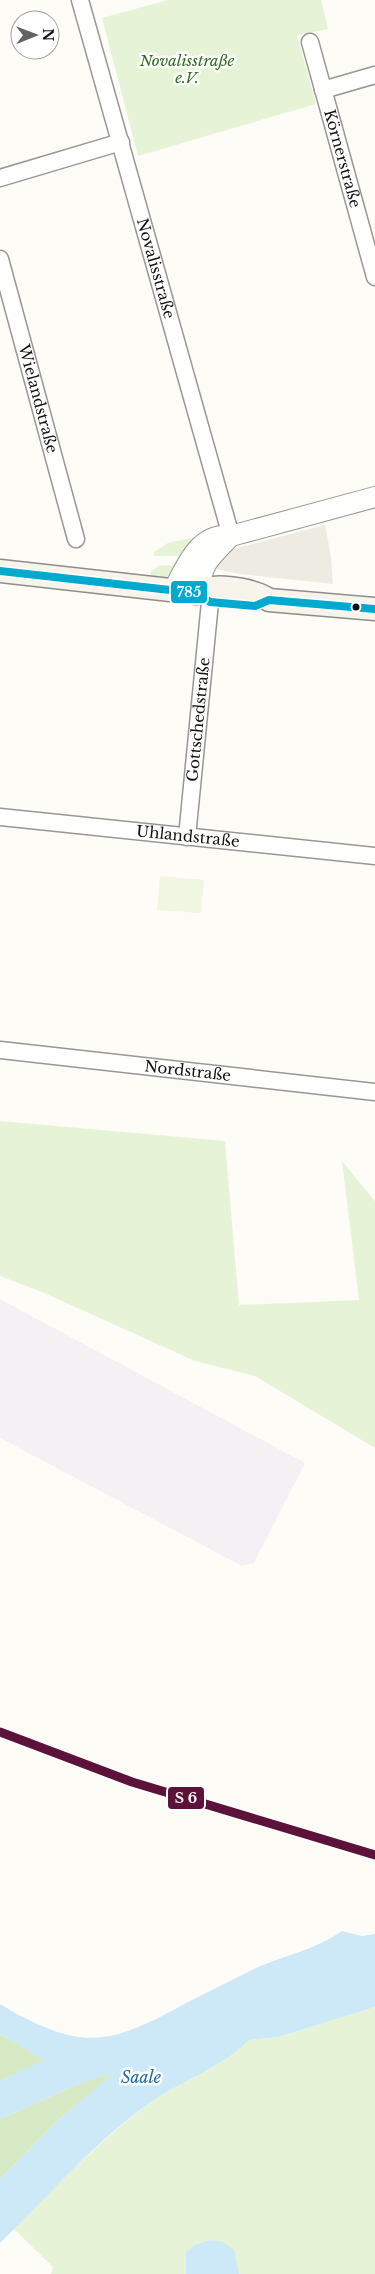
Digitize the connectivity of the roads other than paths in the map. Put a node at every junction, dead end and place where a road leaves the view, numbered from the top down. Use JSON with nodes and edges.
{"nodes":[{"id":1,"x":80,"y":0,"type":"edge"},
{"id":2,"x":310,"y":42,"type":"dead end"},
{"id":3,"x":375,"y":75,"type":"edge"},
{"id":4,"x":323,"y":90,"type":"junction"},
{"id":5,"x":121,"y":142,"type":"junction"},
{"id":6,"x":0,"y":178,"type":"edge"},
{"id":7,"x":0,"y":259,"type":"edge"},
{"id":8,"x":375,"y":277,"type":"edge"},
{"id":9,"x":375,"y":496,"type":"edge"},
{"id":10,"x":231,"y":536,"type":"junction"},
{"id":11,"x":76,"y":540,"type":"dead end"},
{"id":12,"x":0,"y":571,"type":"edge"},
{"id":13,"x":173,"y":591,"type":"junction"},
{"id":14,"x":204,"y":597,"type":"junction"},
{"id":15,"x":375,"y":610,"type":"edge"},
{"id":16,"x":0,"y":817,"type":"edge"},
{"id":17,"x":187,"y":837,"type":"junction"},
{"id":18,"x":375,"y":856,"type":"edge"},
{"id":19,"x":0,"y":1050,"type":"edge"},
{"id":20,"x":375,"y":1092,"type":"edge"}],
"edges":[{"from":1,"to":5,"type":"street","name":"Novalisstraße"},
{"from":2,"to":4,"type":"street","name":"Körnerstraße"},
{"from":3,"to":4,"type":"street"},
{"from":4,"to":8,"type":"street","name":"Körnerstraße"},
{"from":5,"to":6,"type":"street"},
{"from":5,"to":10,"type":"street","name":"Novalisstraße"},
{"from":7,"to":11,"type":"street","name":"Wielandstraße"},
{"from":9,"to":10,"type":"street"},
{"from":10,"to":13,"type":"street"},
{"from":10,"to":14,"type":"street"},
{"from":12,"to":13,"type":"main road"},
{"from":13,"to":14,"type":"main road"},
{"from":14,"to":15,"type":"main road"},
{"from":14,"to":17,"type":"street","name":"Gottschedstraße"},
{"from":16,"to":17,"type":"street","name":"Uhlandstraße"},
{"from":17,"to":18,"type":"street","name":"Uhlandstraße"},
{"from":19,"to":20,"type":"street","name":"Nordstraße"}]}
